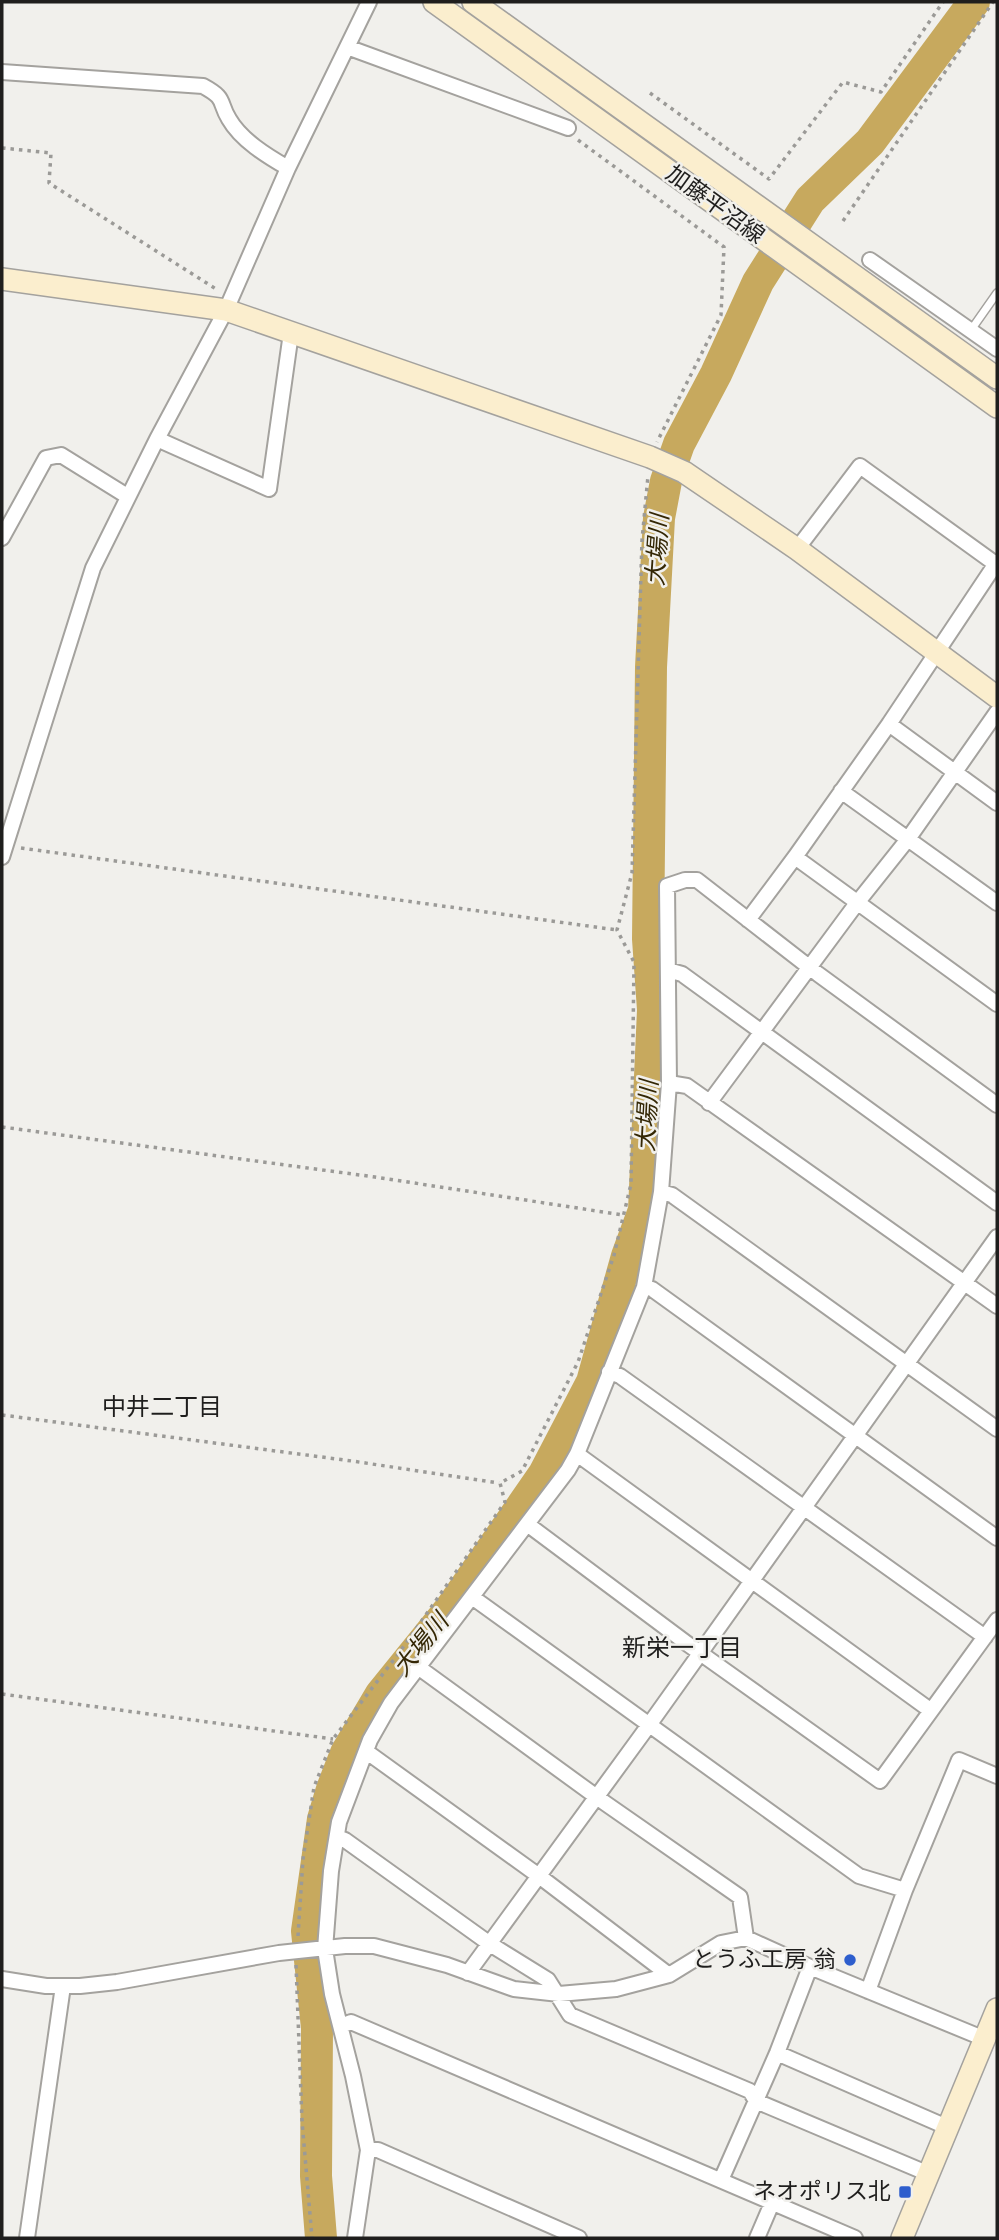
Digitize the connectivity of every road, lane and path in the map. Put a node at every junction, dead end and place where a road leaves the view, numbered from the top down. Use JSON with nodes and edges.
{"nodes":[{"id":1,"x":369,"y":2,"type":"edge"},
{"id":2,"x":433,"y":2,"type":"edge"},
{"id":3,"x":473,"y":2,"type":"edge"},
{"id":4,"x":943,"y":2,"type":"edge"},
{"id":5,"x":993,"y":2,"type":"edge"},
{"id":6,"x":347,"y":47,"type":"junction"},
{"id":7,"x":2,"y":72,"type":"edge"},
{"id":8,"x":650,"y":93,"type":"dead end"},
{"id":9,"x":569,"y":131,"type":"joint"},
{"id":10,"x":2,"y":148,"type":"edge"},
{"id":11,"x":288,"y":168,"type":"junction"},
{"id":12,"x":843,"y":221,"type":"dead end"},
{"id":13,"x":870,"y":260,"type":"dead end"},
{"id":14,"x":2,"y":279,"type":"edge"},
{"id":15,"x":217,"y":289,"type":"dead end"},
{"id":16,"x":997,"y":293,"type":"edge"},
{"id":17,"x":226,"y":310,"type":"junction"},
{"id":18,"x":971,"y":330,"type":"junction"},
{"id":19,"x":291,"y":333,"type":"junction"},
{"id":20,"x":997,"y":349,"type":"edge"},
{"id":21,"x":997,"y":378,"type":"edge"},
{"id":22,"x":997,"y":407,"type":"edge"},
{"id":23,"x":157,"y":439,"type":"junction"},
{"id":24,"x":650,"y":457,"type":"junction"},
{"id":25,"x":127,"y":496,"type":"junction"},
{"id":26,"x":2,"y":538,"type":"edge"},
{"id":27,"x":797,"y":549,"type":"junction"},
{"id":28,"x":997,"y":564,"type":"edge"},
{"id":29,"x":937,"y":654,"type":"junction"},
{"id":30,"x":997,"y":697,"type":"edge"},
{"id":31,"x":997,"y":712,"type":"edge"},
{"id":32,"x":889,"y":724,"type":"junction"},
{"id":33,"x":953,"y":771,"type":"junction"},
{"id":34,"x":841,"y":791,"type":"junction"},
{"id":35,"x":997,"y":803,"type":"edge"},
{"id":36,"x":908,"y":838,"type":"junction"},
{"id":37,"x":3,"y":849,"type":"edge"},
{"id":38,"x":795,"y":857,"type":"junction"},
{"id":39,"x":857,"y":903,"type":"junction"},
{"id":40,"x":997,"y":903,"type":"edge"},
{"id":41,"x":748,"y":920,"type":"junction"},
{"id":42,"x":617,"y":929,"type":"junction"},
{"id":43,"x":809,"y":967,"type":"junction"},
{"id":44,"x":668,"y":970,"type":"junction"},
{"id":45,"x":997,"y":1004,"type":"edge"},
{"id":46,"x":762,"y":1032,"type":"junction"},
{"id":47,"x":669,"y":1083,"type":"junction"},
{"id":48,"x":709,"y":1103,"type":"junction"},
{"id":49,"x":997,"y":1105,"type":"edge"},
{"id":50,"x":2,"y":1128,"type":"edge"},
{"id":51,"x":661,"y":1192,"type":"junction"},
{"id":52,"x":997,"y":1203,"type":"edge"},
{"id":53,"x":623,"y":1215,"type":"junction"},
{"id":54,"x":997,"y":1237,"type":"edge"},
{"id":55,"x":965,"y":1283,"type":"junction"},
{"id":56,"x":644,"y":1287,"type":"junction"},
{"id":57,"x":997,"y":1307,"type":"edge"},
{"id":58,"x":906,"y":1364,"type":"junction"},
{"id":59,"x":609,"y":1372,"type":"junction"},
{"id":60,"x":2,"y":1415,"type":"edge"},
{"id":61,"x":997,"y":1429,"type":"edge"},
{"id":62,"x":856,"y":1436,"type":"junction"},
{"id":63,"x":577,"y":1454,"type":"junction"},
{"id":64,"x":499,"y":1483,"type":"junction"},
{"id":65,"x":804,"y":1508,"type":"junction"},
{"id":66,"x":527,"y":1524,"type":"junction"},
{"id":67,"x":997,"y":1538,"type":"edge"},
{"id":68,"x":752,"y":1580,"type":"junction"},
{"id":69,"x":472,"y":1597,"type":"junction"},
{"id":70,"x":997,"y":1620,"type":"edge"},
{"id":71,"x":985,"y":1637,"type":"junction"},
{"id":72,"x":699,"y":1652,"type":"junction"},
{"id":73,"x":418,"y":1667,"type":"junction"},
{"id":74,"x":2,"y":1694,"type":"edge"},
{"id":75,"x":930,"y":1710,"type":"junction"},
{"id":76,"x":649,"y":1726,"type":"junction"},
{"id":77,"x":334,"y":1739,"type":"junction"},
{"id":78,"x":367,"y":1752,"type":"junction"},
{"id":79,"x":997,"y":1776,"type":"edge"},
{"id":80,"x":597,"y":1796,"type":"junction"},
{"id":81,"x":337,"y":1838,"type":"junction"},
{"id":82,"x":539,"y":1876,"type":"junction"},
{"id":83,"x":905,"y":1890,"type":"junction"},
{"id":84,"x":746,"y":1938,"type":"junction"},
{"id":85,"x":490,"y":1944,"type":"junction"},
{"id":86,"x":309,"y":1951,"type":"junction"},
{"id":87,"x":810,"y":1967,"type":"junction"},
{"id":88,"x":468,"y":1973,"type":"junction"},
{"id":89,"x":669,"y":1975,"type":"junction"},
{"id":90,"x":2,"y":1979,"type":"edge"},
{"id":91,"x":63,"y":1986,"type":"junction"},
{"id":92,"x":869,"y":1991,"type":"junction"},
{"id":93,"x":559,"y":1994,"type":"junction"},
{"id":94,"x":997,"y":2009,"type":"edge"},
{"id":95,"x":341,"y":2026,"type":"junction"},
{"id":96,"x":991,"y":2042,"type":"edge"},
{"id":97,"x":776,"y":2053,"type":"junction"},
{"id":98,"x":756,"y":2101,"type":"junction"},
{"id":99,"x":949,"y":2128,"type":"junction"},
{"id":100,"x":368,"y":2150,"type":"junction"},
{"id":101,"x":929,"y":2174,"type":"junction"},
{"id":102,"x":721,"y":2180,"type":"junction"},
{"id":103,"x":772,"y":2203,"type":"junction"},
{"id":104,"x":27,"y":2238,"type":"edge"},
{"id":105,"x":312,"y":2238,"type":"edge"},
{"id":106,"x":355,"y":2238,"type":"edge"},
{"id":107,"x":579,"y":2238,"type":"edge"},
{"id":108,"x":757,"y":2238,"type":"edge"},
{"id":109,"x":855,"y":2238,"type":"edge"},
{"id":110,"x":902,"y":2238,"type":"edge"}],
"edges":[{"from":1,"to":6,"type":"street"},
{"from":2,"to":22,"type":"street","name":"加藤平沼線"},
{"from":3,"to":21,"type":"street","name":"加藤平沼線"},
{"from":4,"to":8,"type":"path"},
{"from":5,"to":12,"type":"path"},
{"from":6,"to":9,"type":"street"},
{"from":6,"to":11,"type":"street"},
{"from":7,"to":11,"type":"street"},
{"from":9,"to":24,"type":"path"},
{"from":10,"to":15,"type":"path"},
{"from":11,"to":17,"type":"street"},
{"from":13,"to":18,"type":"street"},
{"from":14,"to":17,"type":"street"},
{"from":16,"to":18,"type":"lane"},
{"from":17,"to":19,"type":"street"},
{"from":17,"to":23,"type":"street"},
{"from":18,"to":20,"type":"street"},
{"from":19,"to":23,"type":"street"},
{"from":19,"to":24,"type":"street"},
{"from":23,"to":25,"type":"street"},
{"from":24,"to":27,"type":"street"},
{"from":24,"to":42,"type":"path"},
{"from":25,"to":26,"type":"street"},
{"from":25,"to":37,"type":"street"},
{"from":27,"to":28,"type":"street"},
{"from":27,"to":29,"type":"street"},
{"from":28,"to":29,"type":"street"},
{"from":29,"to":30,"type":"street"},
{"from":29,"to":32,"type":"street"},
{"from":31,"to":33,"type":"street"},
{"from":32,"to":33,"type":"street"},
{"from":32,"to":34,"type":"street"},
{"from":33,"to":35,"type":"street"},
{"from":33,"to":36,"type":"street"},
{"from":34,"to":36,"type":"street"},
{"from":34,"to":38,"type":"street"},
{"from":36,"to":39,"type":"street"},
{"from":36,"to":40,"type":"street"},
{"from":37,"to":42,"type":"path"},
{"from":38,"to":39,"type":"street"},
{"from":38,"to":41,"type":"street"},
{"from":39,"to":43,"type":"street"},
{"from":39,"to":45,"type":"street"},
{"from":41,"to":43,"type":"street"},
{"from":41,"to":44,"type":"street"},
{"from":42,"to":53,"type":"path"},
{"from":43,"to":46,"type":"street"},
{"from":43,"to":49,"type":"street"},
{"from":44,"to":46,"type":"street"},
{"from":44,"to":47,"type":"street"},
{"from":46,"to":48,"type":"street"},
{"from":46,"to":52,"type":"street"},
{"from":47,"to":48,"type":"street"},
{"from":47,"to":51,"type":"street"},
{"from":48,"to":55,"type":"street"},
{"from":50,"to":53,"type":"path"},
{"from":51,"to":56,"type":"street"},
{"from":51,"to":58,"type":"street"},
{"from":53,"to":64,"type":"path"},
{"from":54,"to":55,"type":"street"},
{"from":55,"to":57,"type":"street"},
{"from":55,"to":58,"type":"street"},
{"from":56,"to":59,"type":"street"},
{"from":56,"to":62,"type":"street"},
{"from":58,"to":61,"type":"street"},
{"from":58,"to":62,"type":"street"},
{"from":59,"to":63,"type":"street"},
{"from":59,"to":65,"type":"street"},
{"from":60,"to":64,"type":"path"},
{"from":62,"to":65,"type":"street"},
{"from":62,"to":67,"type":"street"},
{"from":63,"to":66,"type":"street"},
{"from":63,"to":68,"type":"street"},
{"from":64,"to":77,"type":"path"},
{"from":65,"to":68,"type":"street"},
{"from":65,"to":71,"type":"street"},
{"from":66,"to":69,"type":"street"},
{"from":66,"to":72,"type":"street"},
{"from":68,"to":72,"type":"street"},
{"from":68,"to":75,"type":"street"},
{"from":69,"to":73,"type":"street"},
{"from":69,"to":76,"type":"street"},
{"from":70,"to":71,"type":"street"},
{"from":71,"to":75,"type":"street"},
{"from":72,"to":75,"type":"street"},
{"from":72,"to":76,"type":"street"},
{"from":73,"to":78,"type":"street"},
{"from":73,"to":80,"type":"street"},
{"from":74,"to":77,"type":"path"},
{"from":76,"to":80,"type":"street"},
{"from":76,"to":83,"type":"street"},
{"from":77,"to":86,"type":"path"},
{"from":78,"to":81,"type":"street"},
{"from":78,"to":82,"type":"street"},
{"from":79,"to":83,"type":"street"},
{"from":80,"to":82,"type":"street"},
{"from":80,"to":84,"type":"street"},
{"from":81,"to":85,"type":"street"},
{"from":81,"to":86,"type":"street"},
{"from":82,"to":85,"type":"street"},
{"from":82,"to":89,"type":"street"},
{"from":83,"to":92,"type":"street"},
{"from":84,"to":87,"type":"street"},
{"from":84,"to":89,"type":"street"},
{"from":85,"to":88,"type":"street"},
{"from":85,"to":93,"type":"street"},
{"from":86,"to":88,"type":"street"},
{"from":86,"to":91,"type":"street"},
{"from":86,"to":95,"type":"street"},
{"from":86,"to":105,"type":"path"},
{"from":87,"to":92,"type":"street"},
{"from":87,"to":97,"type":"street"},
{"from":88,"to":93,"type":"street"},
{"from":89,"to":93,"type":"street"},
{"from":90,"to":91,"type":"street"},
{"from":91,"to":104,"type":"street"},
{"from":92,"to":96,"type":"street"},
{"from":93,"to":98,"type":"street"},
{"from":94,"to":96,"type":"street"},
{"from":95,"to":100,"type":"street"},
{"from":95,"to":102,"type":"street"},
{"from":96,"to":99,"type":"street"},
{"from":97,"to":98,"type":"street"},
{"from":97,"to":99,"type":"street"},
{"from":98,"to":101,"type":"street"},
{"from":98,"to":102,"type":"street"},
{"from":99,"to":101,"type":"street"},
{"from":100,"to":106,"type":"street"},
{"from":100,"to":107,"type":"street"},
{"from":101,"to":110,"type":"street"},
{"from":102,"to":103,"type":"street"},
{"from":103,"to":108,"type":"street"},
{"from":103,"to":109,"type":"street"}]}
